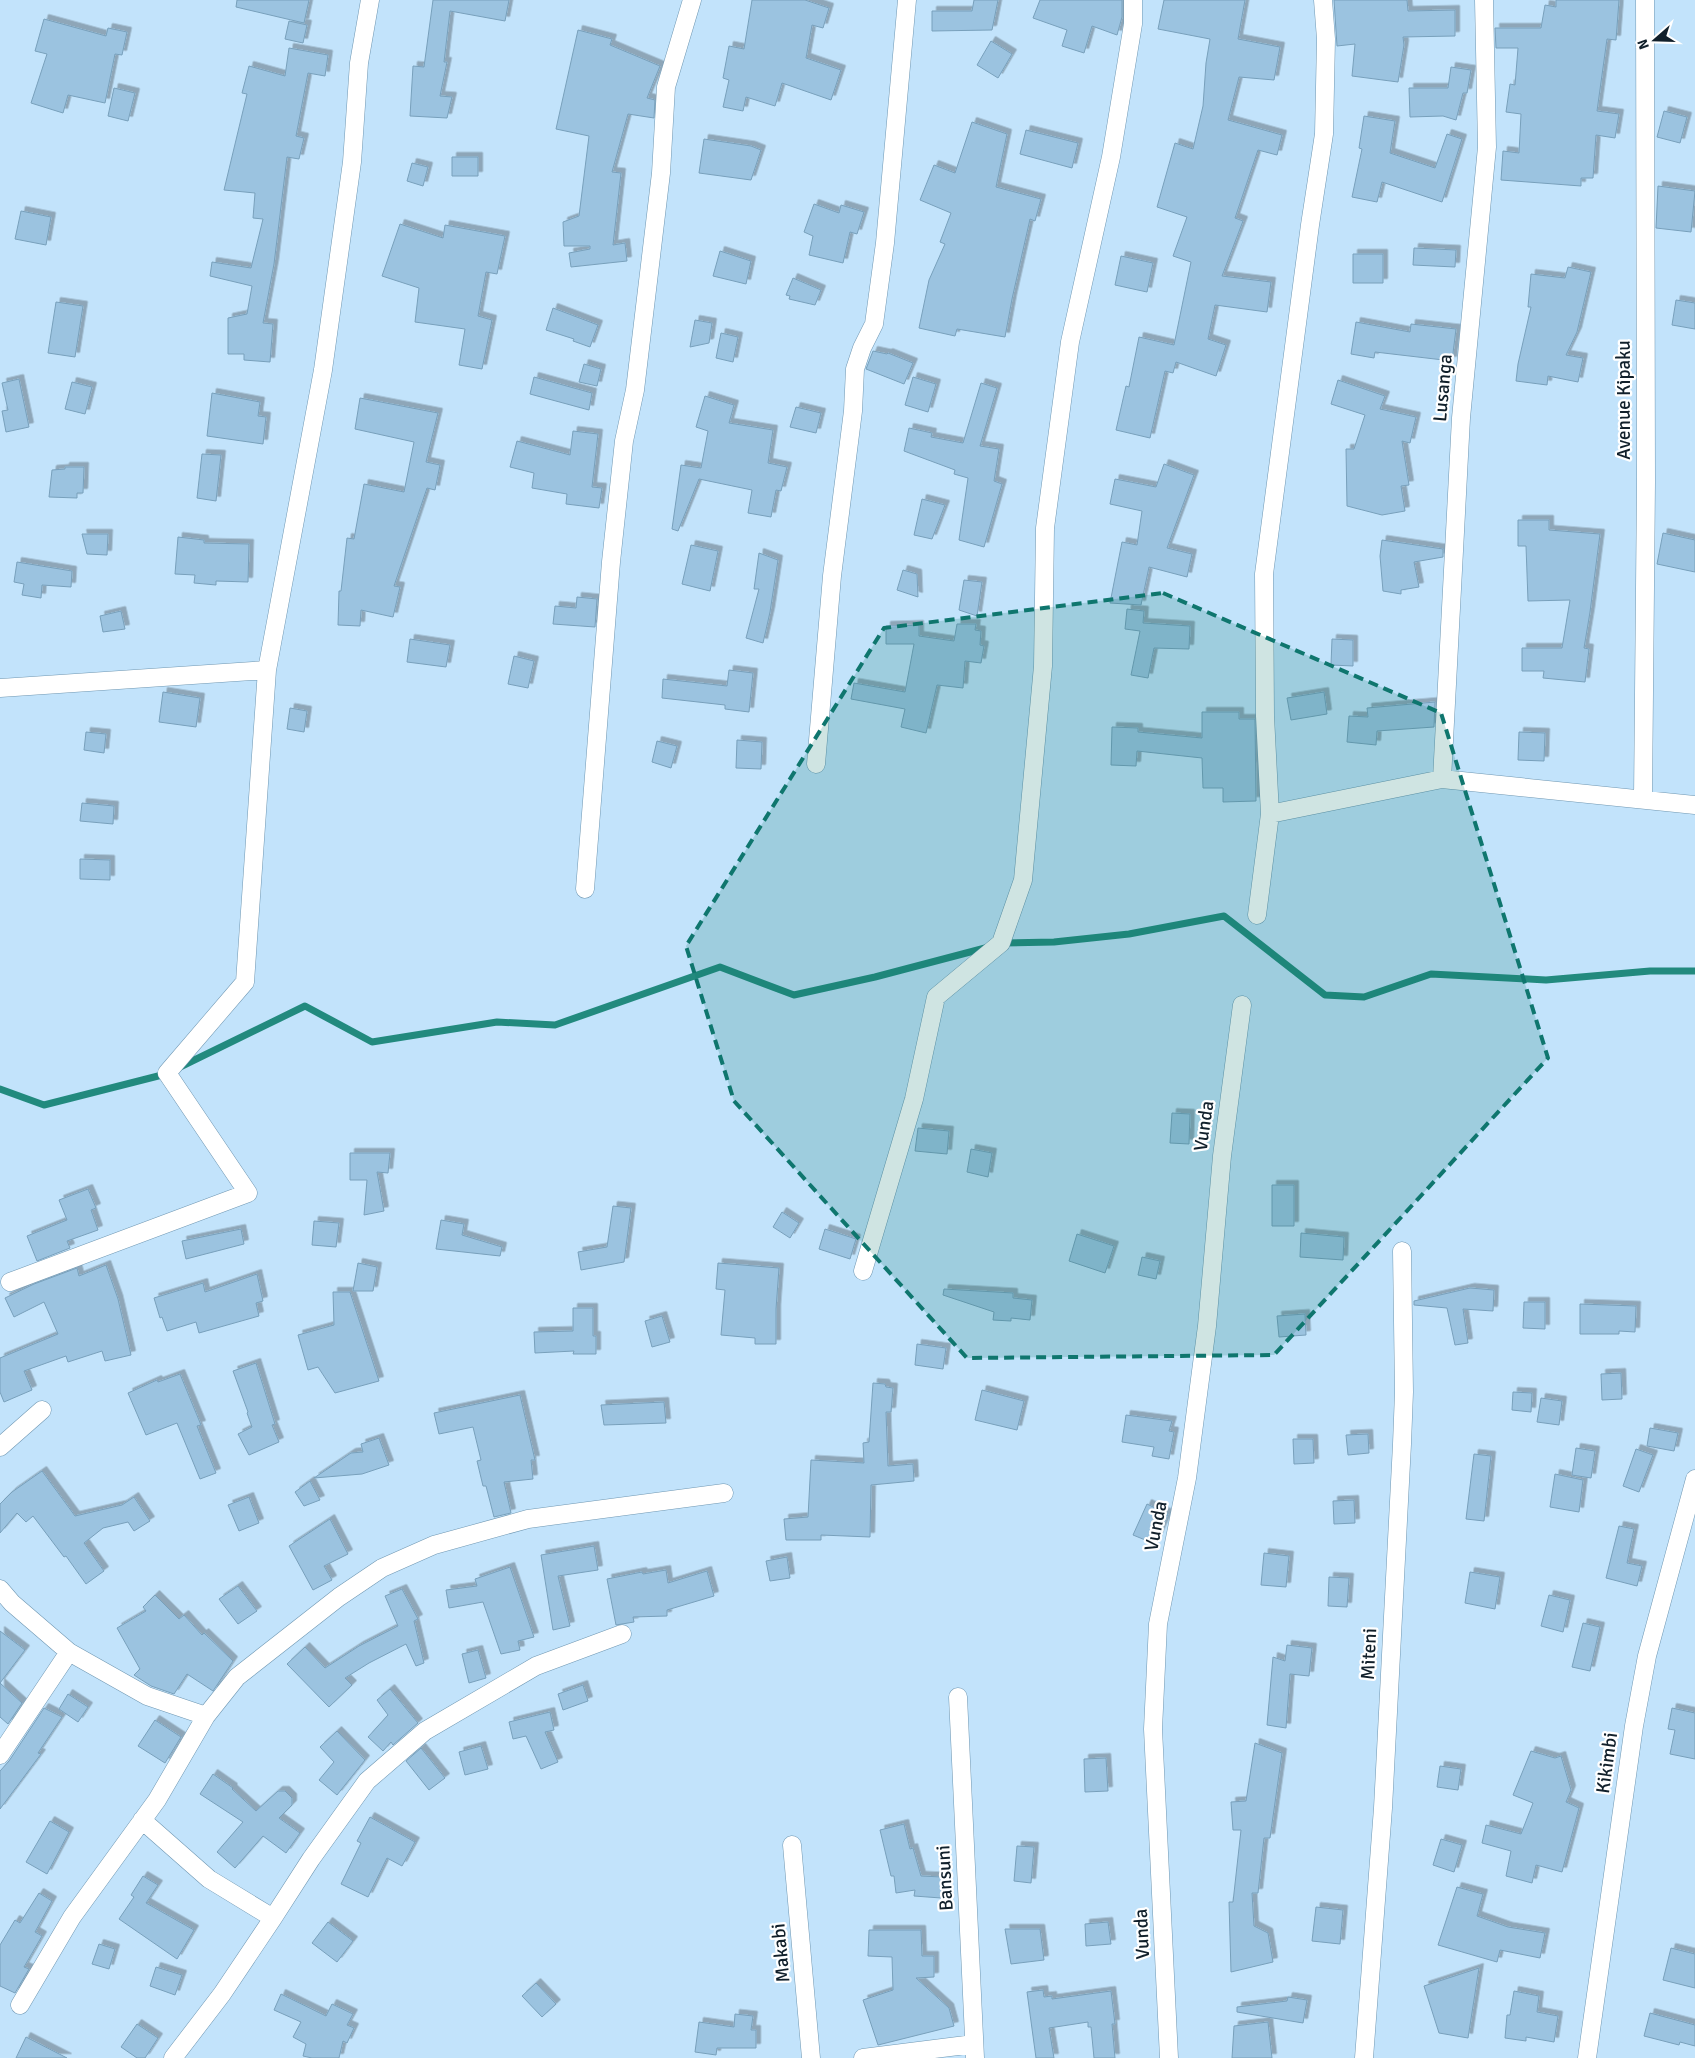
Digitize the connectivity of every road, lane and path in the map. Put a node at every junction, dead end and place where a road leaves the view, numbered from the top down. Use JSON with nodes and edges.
{"nodes":[{"id":1,"x":370,"y":0,"type":"edge"},
{"id":2,"x":692,"y":0,"type":"edge"},
{"id":3,"x":907,"y":0,"type":"edge"},
{"id":4,"x":1133,"y":0,"type":"edge"},
{"id":5,"x":1323,"y":0,"type":"edge"},
{"id":6,"x":1484,"y":0,"type":"edge"},
{"id":7,"x":1645,"y":0,"type":"edge"},
{"id":8,"x":267,"y":670,"type":"junction"},
{"id":9,"x":0,"y":688,"type":"edge"},
{"id":10,"x":816,"y":764,"type":"dead end"},
{"id":11,"x":1442,"y":779,"type":"junction"},
{"id":12,"x":1643,"y":799,"type":"junction"},
{"id":13,"x":1695,"y":805,"type":"edge"},
{"id":14,"x":1270,"y":814,"type":"junction"},
{"id":15,"x":585,"y":889,"type":"dead end"},
{"id":16,"x":1257,"y":915,"type":"dead end"},
{"id":17,"x":1242,"y":1005,"type":"dead end"},
{"id":18,"x":1402,"y":1251,"type":"dead end"},
{"id":19,"x":863,"y":1271,"type":"dead end"},
{"id":20,"x":10,"y":1282,"type":"dead end"},
{"id":21,"x":42,"y":1410,"type":"dead end"},
{"id":22,"x":0,"y":1447,"type":"edge"},
{"id":23,"x":1695,"y":1478,"type":"edge"},
{"id":24,"x":724,"y":1493,"type":"dead end"},
{"id":25,"x":0,"y":1589,"type":"edge"},
{"id":26,"x":622,"y":1634,"type":"dead end"},
{"id":27,"x":69,"y":1652,"type":"junction"},
{"id":28,"x":958,"y":1696,"type":"dead end"},
{"id":29,"x":206,"y":1716,"type":"junction"},
{"id":30,"x":0,"y":1755,"type":"edge"},
{"id":31,"x":142,"y":1820,"type":"junction"},
{"id":32,"x":792,"y":1845,"type":"dead end"},
{"id":33,"x":274,"y":1918,"type":"junction"},
{"id":34,"x":20,"y":2005,"type":"dead end"},
{"id":35,"x":974,"y":2051,"type":"edge"},
{"id":36,"x":173,"y":2058,"type":"edge"},
{"id":37,"x":811,"y":2058,"type":"edge"},
{"id":38,"x":863,"y":2058,"type":"edge"},
{"id":39,"x":1169,"y":2058,"type":"edge"},
{"id":40,"x":1364,"y":2058,"type":"edge"},
{"id":41,"x":1587,"y":2058,"type":"edge"}],
"edges":[{"from":1,"to":8,"type":"street"},
{"from":2,"to":15,"type":"street"},
{"from":3,"to":10,"type":"street"},
{"from":4,"to":19,"type":"street"},
{"from":5,"to":14,"type":"street"},
{"from":6,"to":11,"type":"street","name":"Lusanga"},
{"from":7,"to":12,"type":"street","name":"Avenue Kipaku"},
{"from":8,"to":9,"type":"street"},
{"from":8,"to":20,"type":"street"},
{"from":11,"to":12,"type":"street"},
{"from":11,"to":14,"type":"street"},
{"from":12,"to":13,"type":"street"},
{"from":14,"to":16,"type":"street"},
{"from":17,"to":39,"type":"street","name":"Vunda"},
{"from":18,"to":40,"type":"street","name":"Miteni"},
{"from":21,"to":22,"type":"street"},
{"from":23,"to":41,"type":"street","name":"Kikimbi"},
{"from":24,"to":29,"type":"street"},
{"from":25,"to":27,"type":"street"},
{"from":26,"to":33,"type":"street"},
{"from":27,"to":29,"type":"street"},
{"from":27,"to":30,"type":"street"},
{"from":28,"to":35,"type":"street","name":"Bansuni"},
{"from":29,"to":31,"type":"street"},
{"from":31,"to":33,"type":"street"},
{"from":31,"to":34,"type":"street"},
{"from":32,"to":37,"type":"street","name":"Makabi"},
{"from":33,"to":36,"type":"street"},
{"from":35,"to":38,"type":"street"}]}
